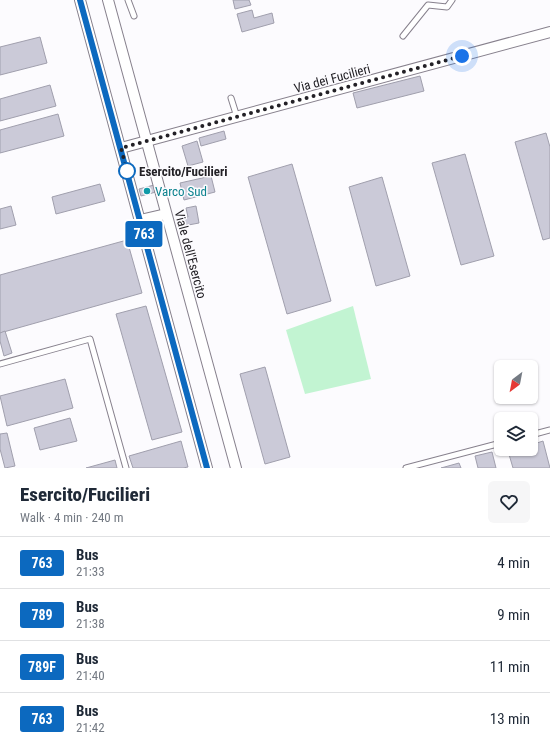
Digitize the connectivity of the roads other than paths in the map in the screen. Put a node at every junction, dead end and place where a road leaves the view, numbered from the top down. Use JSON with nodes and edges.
{"nodes":[{"id":1,"x":80,"y":0,"type":"edge"},
{"id":2,"x":108,"y":0,"type":"edge"},
{"id":3,"x":128,"y":0,"type":"edge"},
{"id":4,"x":452,"y":0,"type":"edge"},
{"id":5,"x":427,"y":3,"type":"edge"},
{"id":6,"x":134,"y":16,"type":"dead end"},
{"id":7,"x":550,"y":32,"type":"edge"},
{"id":8,"x":403,"y":36,"type":"dead end"},
{"id":9,"x":231,"y":98,"type":"dead end"},
{"id":10,"x":236,"y":117,"type":"junction"},
{"id":11,"x":147,"y":140,"type":"junction"},
{"id":12,"x":121,"y":148,"type":"junction"},
{"id":13,"x":166,"y":214,"type":"junction"},
{"id":14,"x":140,"y":220,"type":"junction"},
{"id":15,"x":0,"y":364,"type":"edge"},
{"id":16,"x":550,"y":430,"type":"edge"},
{"id":17,"x":538,"y":433,"type":"edge"},
{"id":18,"x":494,"y":445,"type":"edge"},
{"id":19,"x":126,"y":468,"type":"edge"},
{"id":20,"x":207,"y":468,"type":"edge"},
{"id":21,"x":236,"y":468,"type":"edge"},
{"id":22,"x":406,"y":468,"type":"edge"}],
"edges":[{"from":1,"to":12,"type":"street"},
{"from":2,"to":11,"type":"street","name":"Viale dell'Esercito"},
{"from":3,"to":6,"type":"lane"},
{"from":4,"to":5,"type":"lane"},
{"from":5,"to":8,"type":"lane"},
{"from":7,"to":10,"type":"street","name":"Via dei Fucilieri"},
{"from":9,"to":10,"type":"lane"},
{"from":10,"to":11,"type":"street","name":"Via dei Fucilieri"},
{"from":11,"to":12,"type":"street","name":"Via dei Fucilieri"},
{"from":11,"to":13,"type":"street","name":"Viale dell'Esercito"},
{"from":12,"to":14,"type":"street"},
{"from":13,"to":14,"type":"street"},
{"from":13,"to":21,"type":"street","name":"Viale dell'Esercito"},
{"from":14,"to":20,"type":"street"},
{"from":15,"to":19,"type":"lane"},
{"from":16,"to":17,"type":"lane"},
{"from":18,"to":22,"type":"lane"}]}
